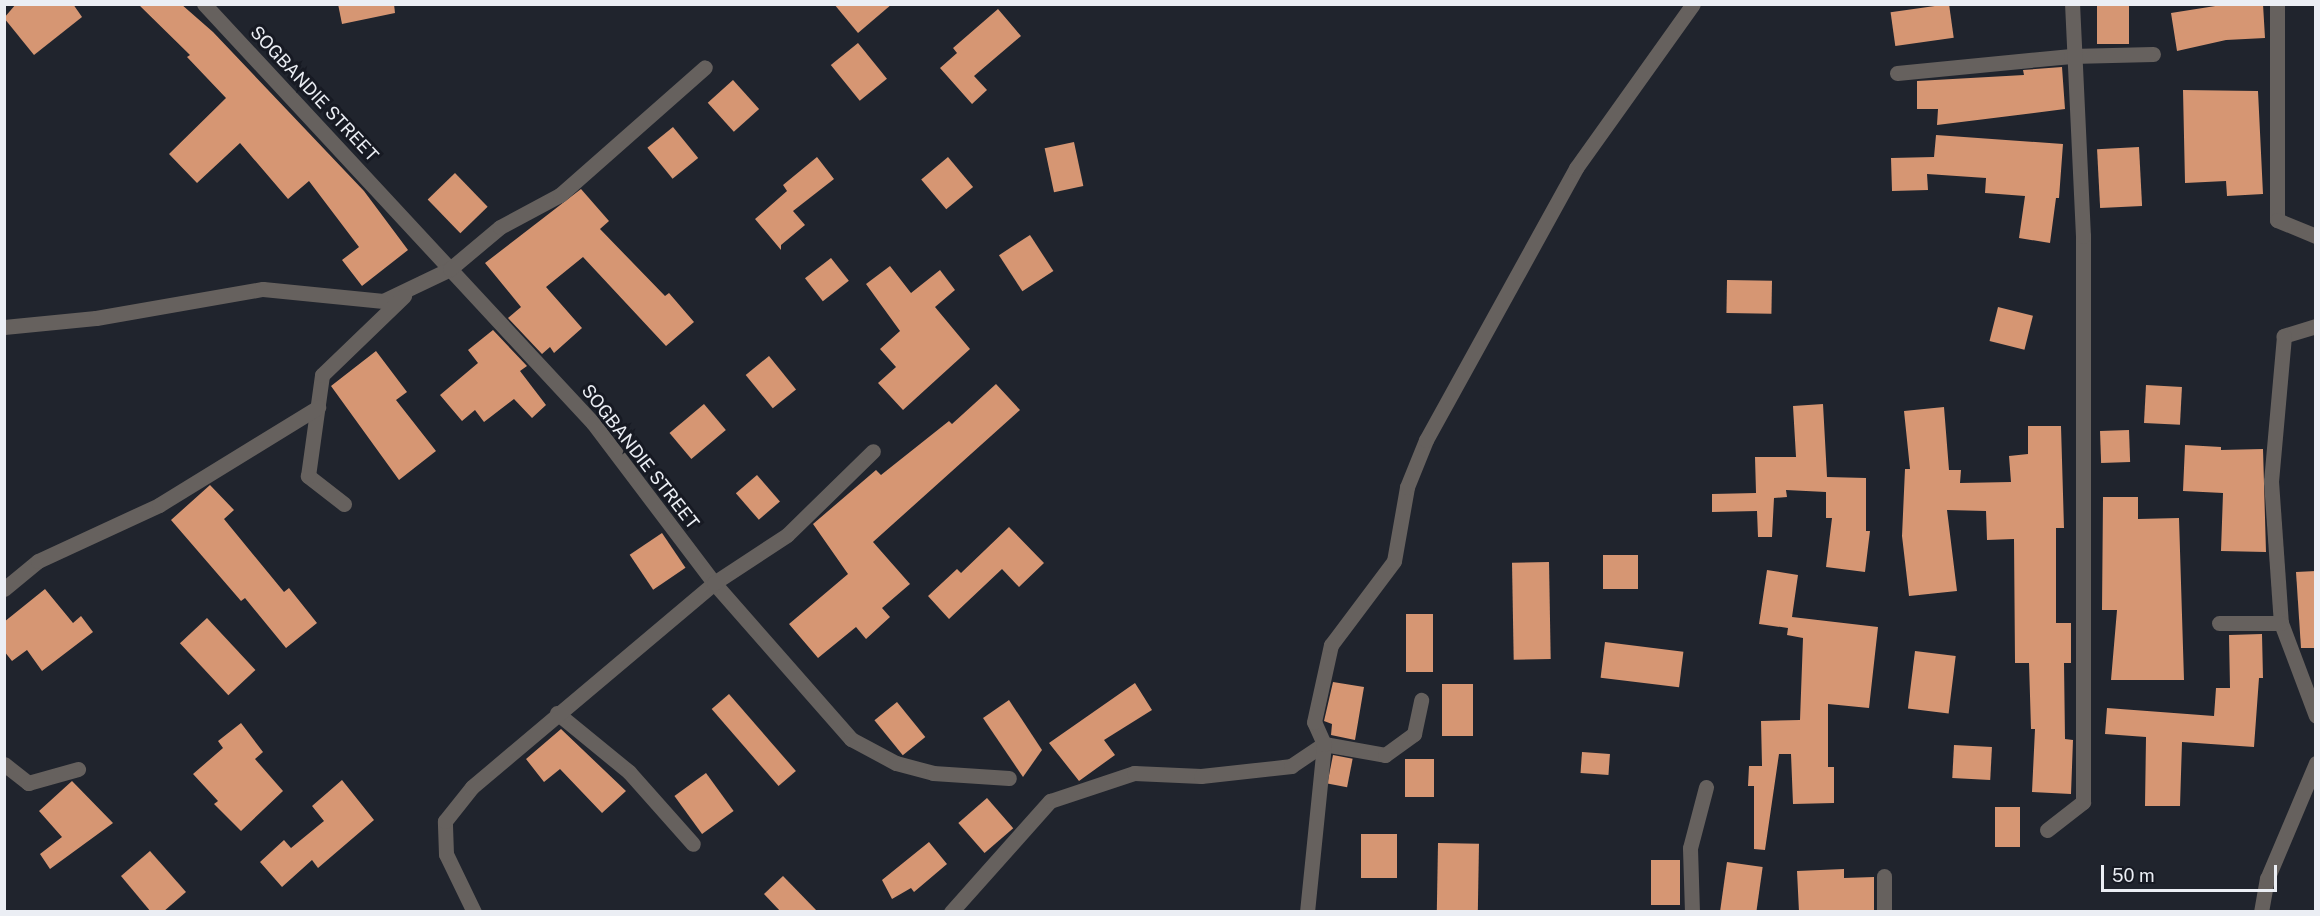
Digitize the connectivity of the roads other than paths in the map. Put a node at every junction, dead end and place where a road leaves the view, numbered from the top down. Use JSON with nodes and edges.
{"nodes":[{"id":1,"x":204,"y":4,"type":"edge"},
{"id":2,"x":1694,"y":4,"type":"edge"},
{"id":3,"x":2072,"y":4,"type":"edge"},
{"id":4,"x":2277,"y":4,"type":"edge"},
{"id":5,"x":2153,"y":54,"type":"dead end"},
{"id":6,"x":2071,"y":56,"type":"junction"},
{"id":7,"x":705,"y":67,"type":"dead end"},
{"id":8,"x":1897,"y":73,"type":"dead end"},
{"id":9,"x":2316,"y":236,"type":"edge"},
{"id":10,"x":450,"y":269,"type":"junction"},
{"id":11,"x":413,"y":287,"type":"junction"},
{"id":12,"x":2316,"y":326,"type":"edge"},
{"id":13,"x":4,"y":327,"type":"edge"},
{"id":14,"x":318,"y":407,"type":"junction"},
{"id":15,"x":873,"y":452,"type":"dead end"},
{"id":16,"x":344,"y":504,"type":"dead end"},
{"id":17,"x":714,"y":584,"type":"junction"},
{"id":18,"x":4,"y":589,"type":"edge"},
{"id":19,"x":2219,"y":623,"type":"dead end"},
{"id":20,"x":2281,"y":624,"type":"junction"},
{"id":21,"x":1420,"y":700,"type":"dead end"},
{"id":22,"x":557,"y":712,"type":"junction"},
{"id":23,"x":2316,"y":716,"type":"edge"},
{"id":24,"x":1324,"y":744,"type":"junction"},
{"id":25,"x":2316,"y":763,"type":"edge"},
{"id":26,"x":4,"y":764,"type":"edge"},
{"id":27,"x":78,"y":769,"type":"dead end"},
{"id":28,"x":1009,"y":778,"type":"dead end"},
{"id":29,"x":1706,"y":787,"type":"dead end"},
{"id":30,"x":2047,"y":830,"type":"dead end"},
{"id":31,"x":693,"y":844,"type":"dead end"},
{"id":32,"x":1884,"y":876,"type":"dead end"},
{"id":33,"x":474,"y":912,"type":"edge"},
{"id":34,"x":951,"y":912,"type":"edge"},
{"id":35,"x":1307,"y":912,"type":"edge"},
{"id":36,"x":1692,"y":912,"type":"edge"},
{"id":37,"x":1884,"y":912,"type":"edge"},
{"id":38,"x":2261,"y":912,"type":"edge"}],
"edges":[{"from":1,"to":10,"type":"street","name":"SOGBANDIE STREET"},
{"from":2,"to":24,"type":"street"},
{"from":3,"to":6,"type":"street"},
{"from":4,"to":9,"type":"street"},
{"from":5,"to":6,"type":"street"},
{"from":6,"to":8,"type":"street"},
{"from":6,"to":30,"type":"street"},
{"from":7,"to":10,"type":"street"},
{"from":10,"to":11,"type":"street"},
{"from":10,"to":17,"type":"street","name":"SOGBANDIE STREET"},
{"from":11,"to":13,"type":"street"},
{"from":11,"to":14,"type":"street"},
{"from":12,"to":20,"type":"street"},
{"from":14,"to":16,"type":"street"},
{"from":14,"to":18,"type":"street"},
{"from":15,"to":17,"type":"street"},
{"from":17,"to":22,"type":"street"},
{"from":17,"to":28,"type":"street","name":"SOGBANDIE STREET"},
{"from":19,"to":20,"type":"street"},
{"from":20,"to":23,"type":"street"},
{"from":21,"to":24,"type":"street"},
{"from":22,"to":31,"type":"street"},
{"from":22,"to":33,"type":"street"},
{"from":24,"to":34,"type":"street"},
{"from":24,"to":35,"type":"street"},
{"from":25,"to":38,"type":"street"},
{"from":26,"to":27,"type":"street"},
{"from":29,"to":36,"type":"street"},
{"from":32,"to":37,"type":"street"}]}
